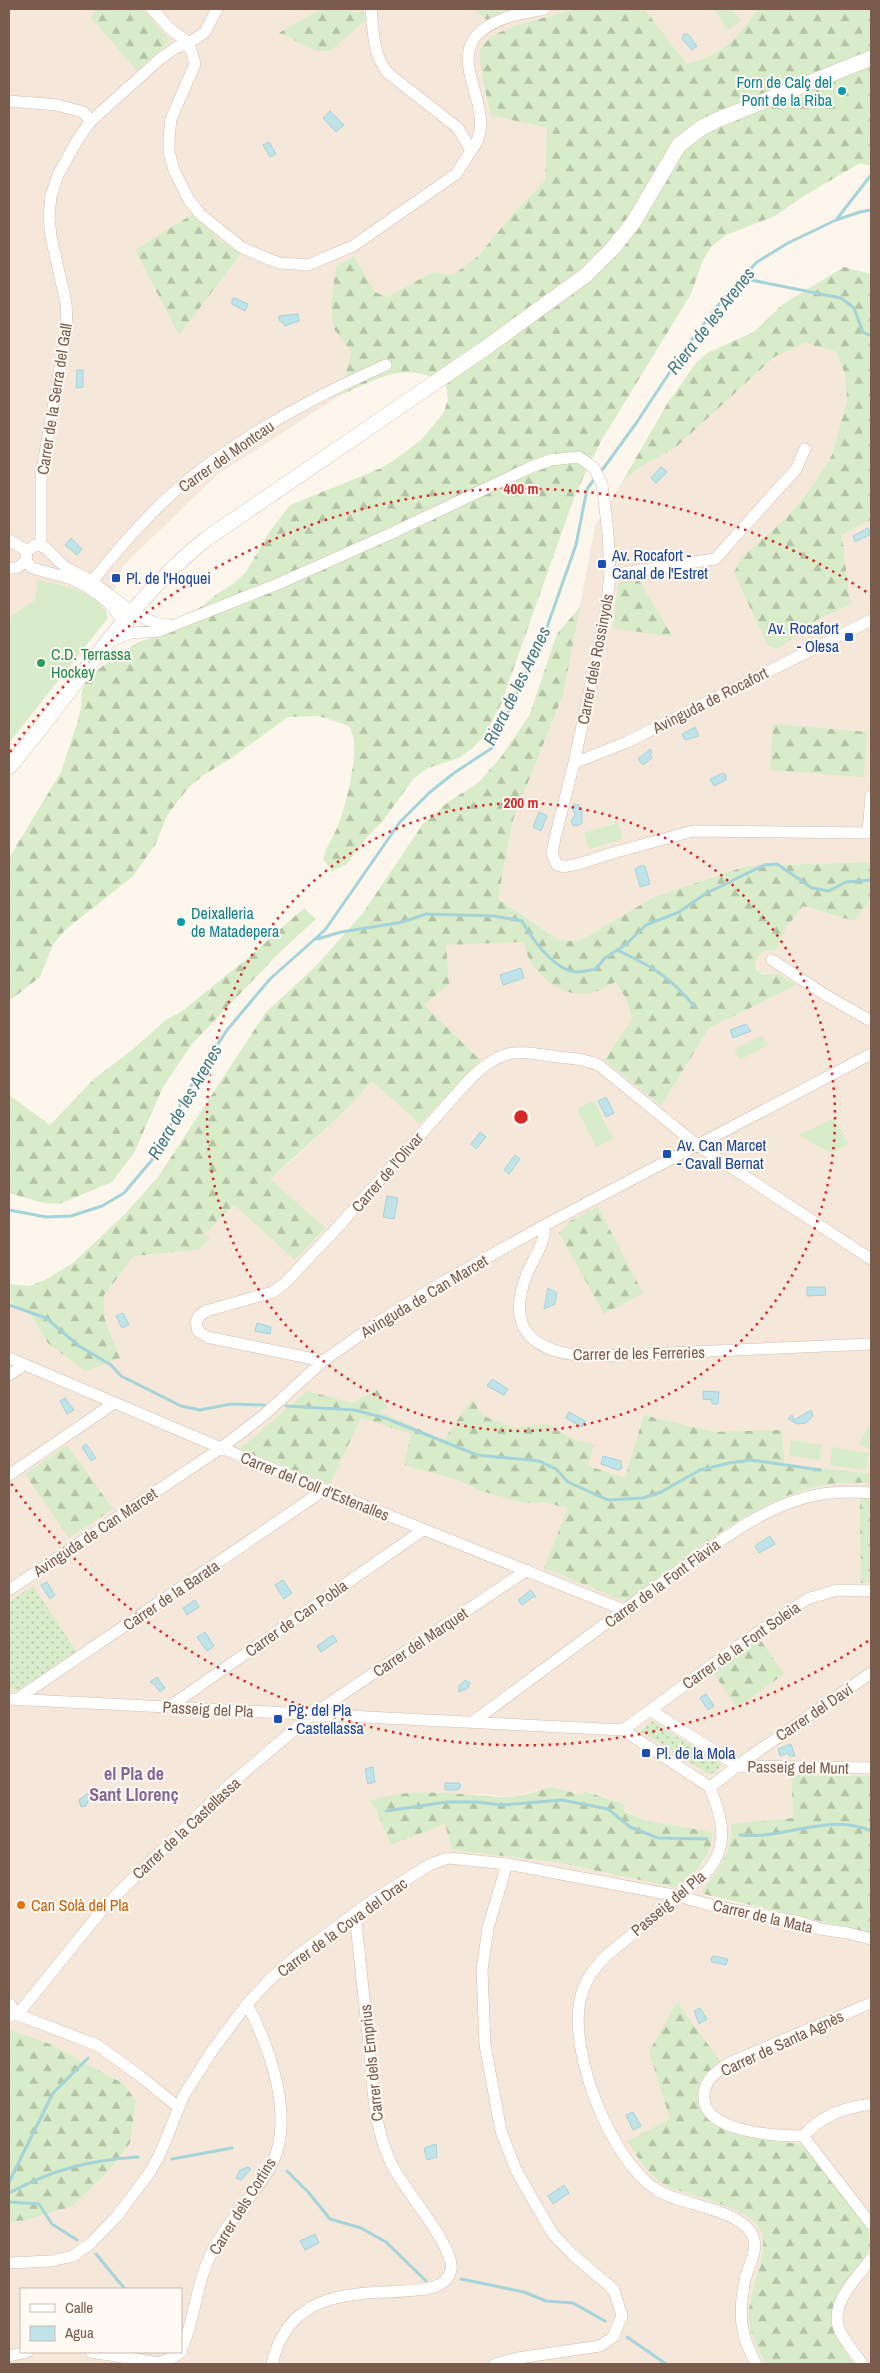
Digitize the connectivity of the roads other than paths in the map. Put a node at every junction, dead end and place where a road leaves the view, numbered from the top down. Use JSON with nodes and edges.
{"nodes":[{"id":1,"x":152,"y":9,"type":"edge"},
{"id":2,"x":217,"y":9,"type":"edge"},
{"id":3,"x":371,"y":9,"type":"edge"},
{"id":4,"x":544,"y":9,"type":"edge"},
{"id":5,"x":189,"y":43,"type":"junction"},
{"id":6,"x":871,"y":58,"type":"edge"},
{"id":7,"x":12,"y":99,"type":"edge"},
{"id":8,"x":91,"y":122,"type":"junction"},
{"id":9,"x":471,"y":151,"type":"junction"},
{"id":10,"x":386,"y":365,"type":"dead end"},
{"id":11,"x":805,"y":449,"type":"dead end"},
{"id":12,"x":9,"y":540,"type":"edge"},
{"id":13,"x":45,"y":549,"type":"junction"},
{"id":14,"x":27,"y":556,"type":"junction"},
{"id":15,"x":9,"y":568,"type":"edge"},
{"id":16,"x":40,"y":569,"type":"junction"},
{"id":17,"x":610,"y":576,"type":"junction"},
{"id":18,"x":90,"y":584,"type":"junction"},
{"id":19,"x":148,"y":594,"type":"junction"},
{"id":20,"x":128,"y":617,"type":"junction"},
{"id":21,"x":871,"y":620,"type":"edge"},
{"id":22,"x":149,"y":628,"type":"junction"},
{"id":23,"x":109,"y":642,"type":"junction"},
{"id":24,"x":574,"y":763,"type":"junction"},
{"id":25,"x":9,"y":767,"type":"edge"},
{"id":26,"x":871,"y":796,"type":"edge"},
{"id":27,"x":870,"y":833,"type":"edge"},
{"id":28,"x":772,"y":960,"type":"dead end"},
{"id":29,"x":871,"y":1021,"type":"edge"},
{"id":30,"x":871,"y":1054,"type":"edge"},
{"id":31,"x":697,"y":1145,"type":"junction"},
{"id":32,"x":545,"y":1225,"type":"junction"},
{"id":33,"x":871,"y":1259,"type":"edge"},
{"id":34,"x":871,"y":1344,"type":"edge"},
{"id":35,"x":9,"y":1358,"type":"edge"},
{"id":36,"x":323,"y":1361,"type":"junction"},
{"id":37,"x":24,"y":1365,"type":"junction"},
{"id":38,"x":9,"y":1375,"type":"edge"},
{"id":39,"x":114,"y":1403,"type":"junction"},
{"id":40,"x":221,"y":1448,"type":"junction"},
{"id":41,"x":9,"y":1475,"type":"edge"},
{"id":42,"x":324,"y":1490,"type":"junction"},
{"id":43,"x":871,"y":1493,"type":"edge"},
{"id":44,"x":423,"y":1530,"type":"junction"},
{"id":45,"x":527,"y":1570,"type":"junction"},
{"id":46,"x":9,"y":1590,"type":"edge"},
{"id":47,"x":871,"y":1591,"type":"edge"},
{"id":48,"x":624,"y":1610,"type":"junction"},
{"id":49,"x":871,"y":1673,"type":"edge"},
{"id":50,"x":13,"y":1699,"type":"edge"},
{"id":51,"x":168,"y":1707,"type":"junction"},
{"id":52,"x":650,"y":1710,"type":"junction"},
{"id":53,"x":313,"y":1714,"type":"junction"},
{"id":54,"x":473,"y":1722,"type":"junction"},
{"id":55,"x":623,"y":1730,"type":"junction"},
{"id":56,"x":738,"y":1766,"type":"junction"},
{"id":57,"x":871,"y":1768,"type":"edge"},
{"id":58,"x":710,"y":1787,"type":"junction"},
{"id":59,"x":507,"y":1864,"type":"junction"},
{"id":60,"x":678,"y":1896,"type":"junction"},
{"id":61,"x":355,"y":1914,"type":"junction"},
{"id":62,"x":871,"y":1939,"type":"edge"},
{"id":63,"x":9,"y":2003,"type":"edge"},
{"id":64,"x":871,"y":2003,"type":"edge"},
{"id":65,"x":246,"y":2004,"type":"junction"},
{"id":66,"x":12,"y":2016,"type":"edge"},
{"id":67,"x":871,"y":2104,"type":"edge"},
{"id":68,"x":178,"y":2107,"type":"junction"},
{"id":69,"x":803,"y":2136,"type":"junction"},
{"id":70,"x":871,"y":2224,"type":"edge"},
{"id":71,"x":871,"y":2259,"type":"edge"},
{"id":72,"x":9,"y":2263,"type":"edge"},
{"id":73,"x":182,"y":2347,"type":"edge"},
{"id":74,"x":22,"y":2353,"type":"edge"},
{"id":75,"x":97,"y":2353,"type":"edge"},
{"id":76,"x":178,"y":2353,"type":"edge"},
{"id":77,"x":9,"y":2356,"type":"edge"},
{"id":78,"x":272,"y":2364,"type":"edge"},
{"id":79,"x":495,"y":2364,"type":"edge"},
{"id":80,"x":756,"y":2364,"type":"edge"},
{"id":81,"x":862,"y":2364,"type":"edge"}],
"edges":[{"from":1,"to":5,"type":"street"},
{"from":2,"to":5,"type":"street","name":"Carrer de la Serra del Gall"},
{"from":3,"to":9,"type":"street"},
{"from":4,"to":9,"type":"street"},
{"from":5,"to":8,"type":"street","name":"Carrer de la Serra del Gall"},
{"from":5,"to":9,"type":"street"},
{"from":6,"to":19,"type":"street"},
{"from":7,"to":8,"type":"street"},
{"from":8,"to":13,"type":"street","name":"Carrer de la Serra del Gall"},
{"from":10,"to":18,"type":"street","name":"Carrer del Montcau"},
{"from":11,"to":17,"type":"street"},
{"from":12,"to":14,"type":"street"},
{"from":13,"to":14,"type":"street"},
{"from":13,"to":16,"type":"street"},
{"from":13,"to":18,"type":"street"},
{"from":14,"to":15,"type":"street"},
{"from":14,"to":16,"type":"street"},
{"from":16,"to":18,"type":"street"},
{"from":17,"to":22,"type":"street","name":"Carrer dels Rossinyols"},
{"from":17,"to":24,"type":"street","name":"Carrer dels Rossinyols"},
{"from":18,"to":20,"type":"street"},
{"from":19,"to":20,"type":"street"},
{"from":19,"to":22,"type":"street"},
{"from":20,"to":22,"type":"street"},
{"from":20,"to":23,"type":"street"},
{"from":21,"to":24,"type":"street","name":"Avinguda de Rocafort"},
{"from":22,"to":23,"type":"street","name":"Carrer dels Rossinyols"},
{"from":23,"to":25,"type":"street"},
{"from":24,"to":27,"type":"street","name":"Carrer dels Rossinyols"},
{"from":26,"to":27,"type":"street"},
{"from":28,"to":29,"type":"street"},
{"from":30,"to":31,"type":"street","name":"Avinguda de Can Marcet"},
{"from":31,"to":32,"type":"street","name":"Avinguda de Can Marcet"},
{"from":31,"to":33,"type":"street"},
{"from":31,"to":36,"type":"street","name":"Carrer de l'Olivar"},
{"from":32,"to":34,"type":"street","name":"Carrer de les Ferreries"},
{"from":32,"to":36,"type":"street","name":"Avinguda de Can Marcet"},
{"from":35,"to":37,"type":"street","name":"Carrer del Coll d'Estenalles"},
{"from":36,"to":40,"type":"street","name":"Avinguda de Can Marcet"},
{"from":37,"to":38,"type":"street"},
{"from":37,"to":39,"type":"street","name":"Carrer del Coll d'Estenalles"},
{"from":39,"to":40,"type":"street","name":"Carrer del Coll d'Estenalles"},
{"from":39,"to":41,"type":"street"},
{"from":40,"to":42,"type":"street","name":"Carrer del Coll d'Estenalles"},
{"from":40,"to":46,"type":"street","name":"Avinguda de Can Marcet"},
{"from":42,"to":44,"type":"street","name":"Carrer del Coll d'Estenalles"},
{"from":42,"to":50,"type":"street","name":"Carrer de la Barata"},
{"from":43,"to":48,"type":"street","name":"Carrer de la Font Flàvia"},
{"from":44,"to":45,"type":"street","name":"Carrer del Coll d'Estenalles"},
{"from":44,"to":51,"type":"street","name":"Carrer de Can Pobla"},
{"from":45,"to":48,"type":"street","name":"Carrer del Coll d'Estenalles"},
{"from":45,"to":53,"type":"street","name":"Carrer del Marquet"},
{"from":47,"to":52,"type":"street","name":"Carrer de la Font Soleia"},
{"from":48,"to":54,"type":"street","name":"Carrer de la Font Flàvia"},
{"from":49,"to":56,"type":"street","name":"Carrer del Daví"},
{"from":50,"to":51,"type":"street","name":"Passeig del Pla"},
{"from":51,"to":53,"type":"street","name":"Passeig del Pla"},
{"from":52,"to":55,"type":"street","name":"Carrer de la Font Soleia"},
{"from":52,"to":56,"type":"street","name":"Passeig del Munt"},
{"from":53,"to":54,"type":"street","name":"Passeig del Pla"},
{"from":53,"to":66,"type":"street","name":"Carrer de la Castellassa"},
{"from":54,"to":55,"type":"street","name":"Passeig del Pla"},
{"from":55,"to":58,"type":"street"},
{"from":56,"to":57,"type":"street","name":"Passeig del Munt"},
{"from":56,"to":58,"type":"street","name":"Carrer del Daví"},
{"from":58,"to":60,"type":"street","name":"Passeig del Pla"},
{"from":59,"to":60,"type":"street","name":"Carrer de la Mata"},
{"from":59,"to":61,"type":"street","name":"Carrer de la Cova del Drac"},
{"from":59,"to":79,"type":"street"},
{"from":60,"to":62,"type":"street","name":"Carrer de la Mata"},
{"from":60,"to":80,"type":"street","name":"Passeig del Pla"},
{"from":61,"to":65,"type":"street","name":"Carrer de la Cova del Drac"},
{"from":61,"to":78,"type":"street","name":"Carrer dels Emprius"},
{"from":63,"to":66,"type":"street"},
{"from":64,"to":69,"type":"street","name":"Carrer de Santa Agnès"},
{"from":65,"to":68,"type":"street","name":"Carrer de la Cova del Drac"},
{"from":65,"to":73,"type":"street","name":"Carrer dels Cortins"},
{"from":66,"to":68,"type":"street"},
{"from":67,"to":69,"type":"street"},
{"from":68,"to":72,"type":"street","name":"Carrer de la Cova del Drac"},
{"from":69,"to":70,"type":"street"},
{"from":71,"to":81,"type":"street"},
{"from":74,"to":77,"type":"street"},
{"from":75,"to":76,"type":"street","name":"Carrer dels Cortins"}]}
